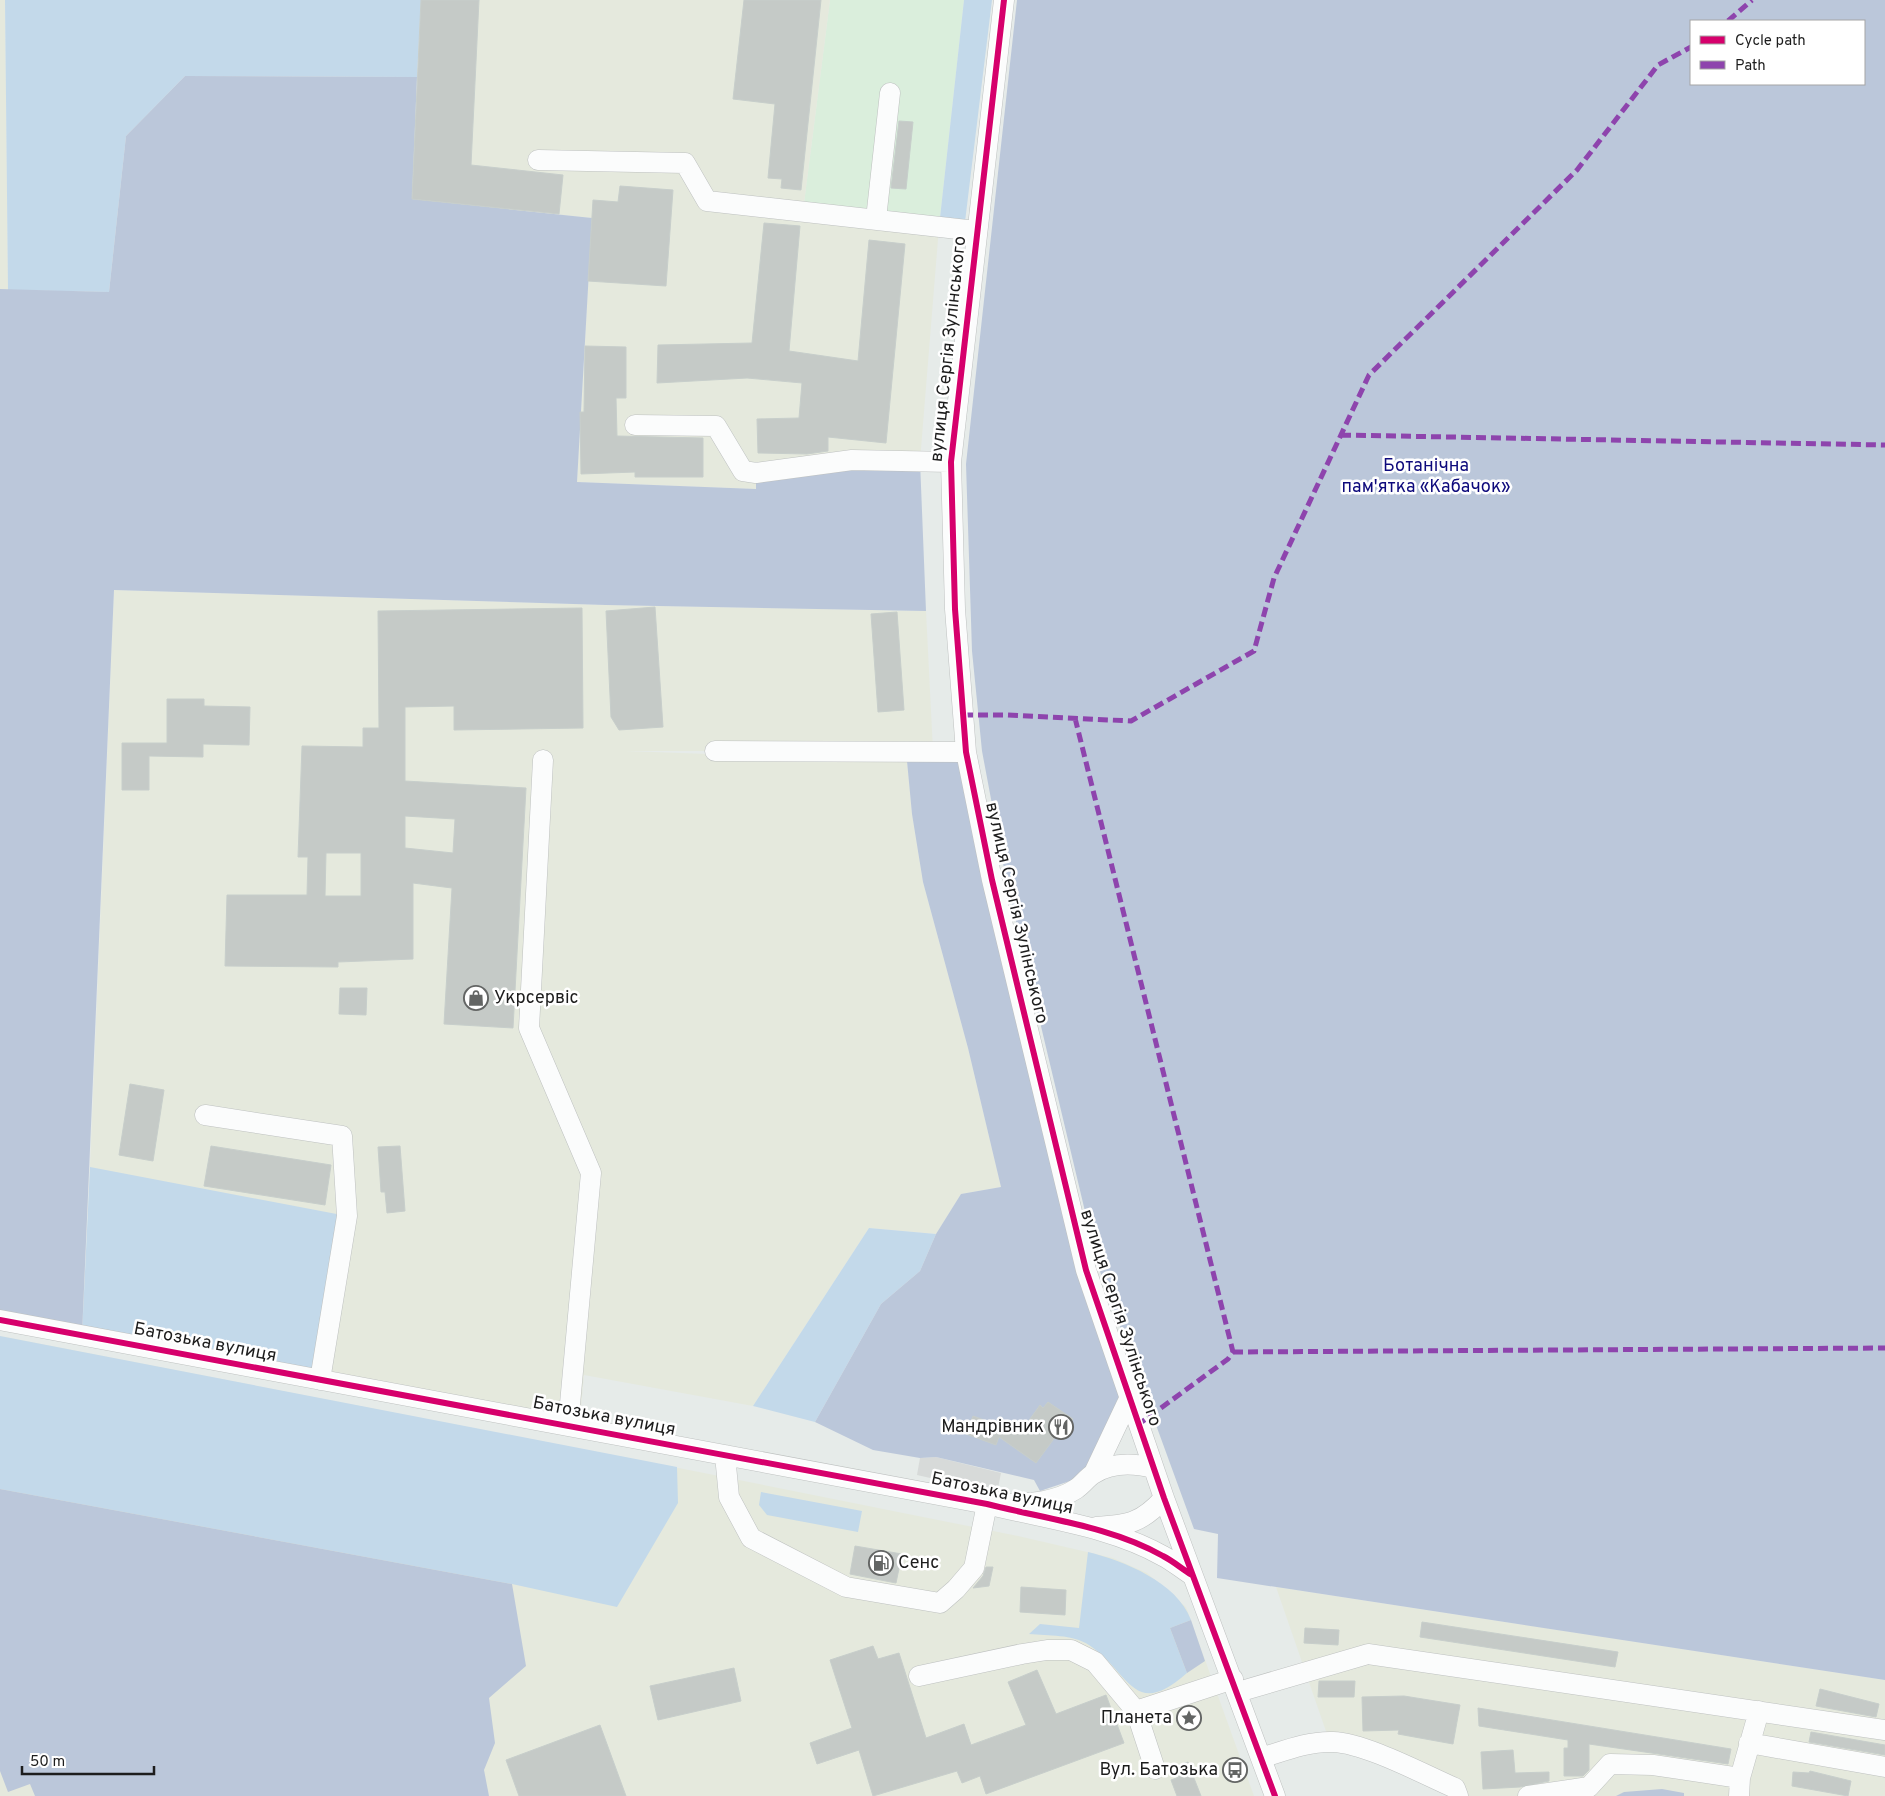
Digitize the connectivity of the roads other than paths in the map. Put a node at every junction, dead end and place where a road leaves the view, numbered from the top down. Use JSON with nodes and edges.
{"nodes":[{"id":1,"x":1004,"y":0,"type":"edge"},
{"id":2,"x":890,"y":93,"type":"dead end"},
{"id":3,"x":538,"y":160,"type":"dead end"},
{"id":4,"x":876,"y":219,"type":"junction"},
{"id":5,"x":976,"y":231,"type":"junction"},
{"id":6,"x":635,"y":425,"type":"dead end"},
{"id":7,"x":951,"y":462,"type":"junction"},
{"id":8,"x":715,"y":751,"type":"dead end"},
{"id":9,"x":966,"y":752,"type":"junction"},
{"id":10,"x":542,"y":760,"type":"dead end"},
{"id":11,"x":205,"y":1115,"type":"dead end"},
{"id":12,"x":0,"y":1320,"type":"edge"},
{"id":13,"x":320,"y":1380,"type":"junction"},
{"id":14,"x":1130,"y":1398,"type":"junction"},
{"id":15,"x":568,"y":1426,"type":"junction"},
{"id":16,"x":725,"y":1455,"type":"junction"},
{"id":17,"x":1153,"y":1468,"type":"junction"},
{"id":18,"x":1094,"y":1473,"type":"junction"},
{"id":19,"x":1164,"y":1498,"type":"junction"},
{"id":20,"x":987,"y":1504,"type":"junction"},
{"id":21,"x":1089,"y":1528,"type":"junction"},
{"id":22,"x":1192,"y":1575,"type":"junction"},
{"id":23,"x":919,"y":1676,"type":"dead end"},
{"id":24,"x":1235,"y":1685,"type":"junction"},
{"id":25,"x":1136,"y":1711,"type":"junction"},
{"id":26,"x":1759,"y":1711,"type":"junction"},
{"id":27,"x":1885,"y":1730,"type":"edge"},
{"id":28,"x":1749,"y":1743,"type":"junction"},
{"id":29,"x":1262,"y":1758,"type":"junction"},
{"id":30,"x":1885,"y":1768,"type":"edge"},
{"id":31,"x":1155,"y":1769,"type":"dead end"},
{"id":32,"x":1739,"y":1787,"type":"edge"},
{"id":33,"x":1275,"y":1796,"type":"edge"},
{"id":34,"x":1458,"y":1796,"type":"edge"},
{"id":35,"x":1528,"y":1796,"type":"edge"}],
"edges":[{"from":1,"to":5,"type":"street","name":"вулиця Сергія Зулінського"},
{"from":2,"to":4,"type":"street"},
{"from":3,"to":4,"type":"street"},
{"from":4,"to":5,"type":"street"},
{"from":5,"to":7,"type":"street","name":"вулиця Сергія Зулінського"},
{"from":6,"to":7,"type":"street"},
{"from":7,"to":9,"type":"street","name":"вулиця Сергія Зулінського"},
{"from":8,"to":9,"type":"street"},
{"from":9,"to":14,"type":"street","name":"вулиця Сергія Зулінського"},
{"from":10,"to":15,"type":"street"},
{"from":11,"to":13,"type":"street"},
{"from":12,"to":13,"type":"street","name":"Батозька вулиця"},
{"from":13,"to":15,"type":"street","name":"Батозька вулиця"},
{"from":14,"to":17,"type":"street","name":"вулиця Сергія Зулінського"},
{"from":14,"to":18,"type":"street","name":"Батозька вулиця"},
{"from":15,"to":16,"type":"street","name":"Батозька вулиця"},
{"from":16,"to":20,"type":"street","name":"Батозька вулиця"},
{"from":16,"to":20,"type":"street"},
{"from":17,"to":18,"type":"street","name":"Батозька вулиця"},
{"from":17,"to":19,"type":"street","name":"вулиця Сергія Зулінського"},
{"from":18,"to":20,"type":"street","name":"Батозька вулиця"},
{"from":19,"to":21,"type":"street","name":"Батозька вулиця"},
{"from":19,"to":22,"type":"street","name":"вулиця Сергія Зулінського"},
{"from":20,"to":21,"type":"street","name":"Батозька вулиця"},
{"from":21,"to":22,"type":"street","name":"Батозька вулиця"},
{"from":22,"to":24,"type":"street","name":"вулиця Сергія Зулінського"},
{"from":23,"to":25,"type":"street"},
{"from":24,"to":25,"type":"street"},
{"from":24,"to":26,"type":"street"},
{"from":24,"to":29,"type":"street","name":"вулиця Сергія Зулінського"},
{"from":25,"to":31,"type":"street"},
{"from":26,"to":27,"type":"street"},
{"from":26,"to":28,"type":"street"},
{"from":28,"to":30,"type":"street"},
{"from":28,"to":32,"type":"street"},
{"from":29,"to":33,"type":"street","name":"вулиця Сергія Зулінського"},
{"from":29,"to":34,"type":"street"},
{"from":32,"to":35,"type":"street"}]}
